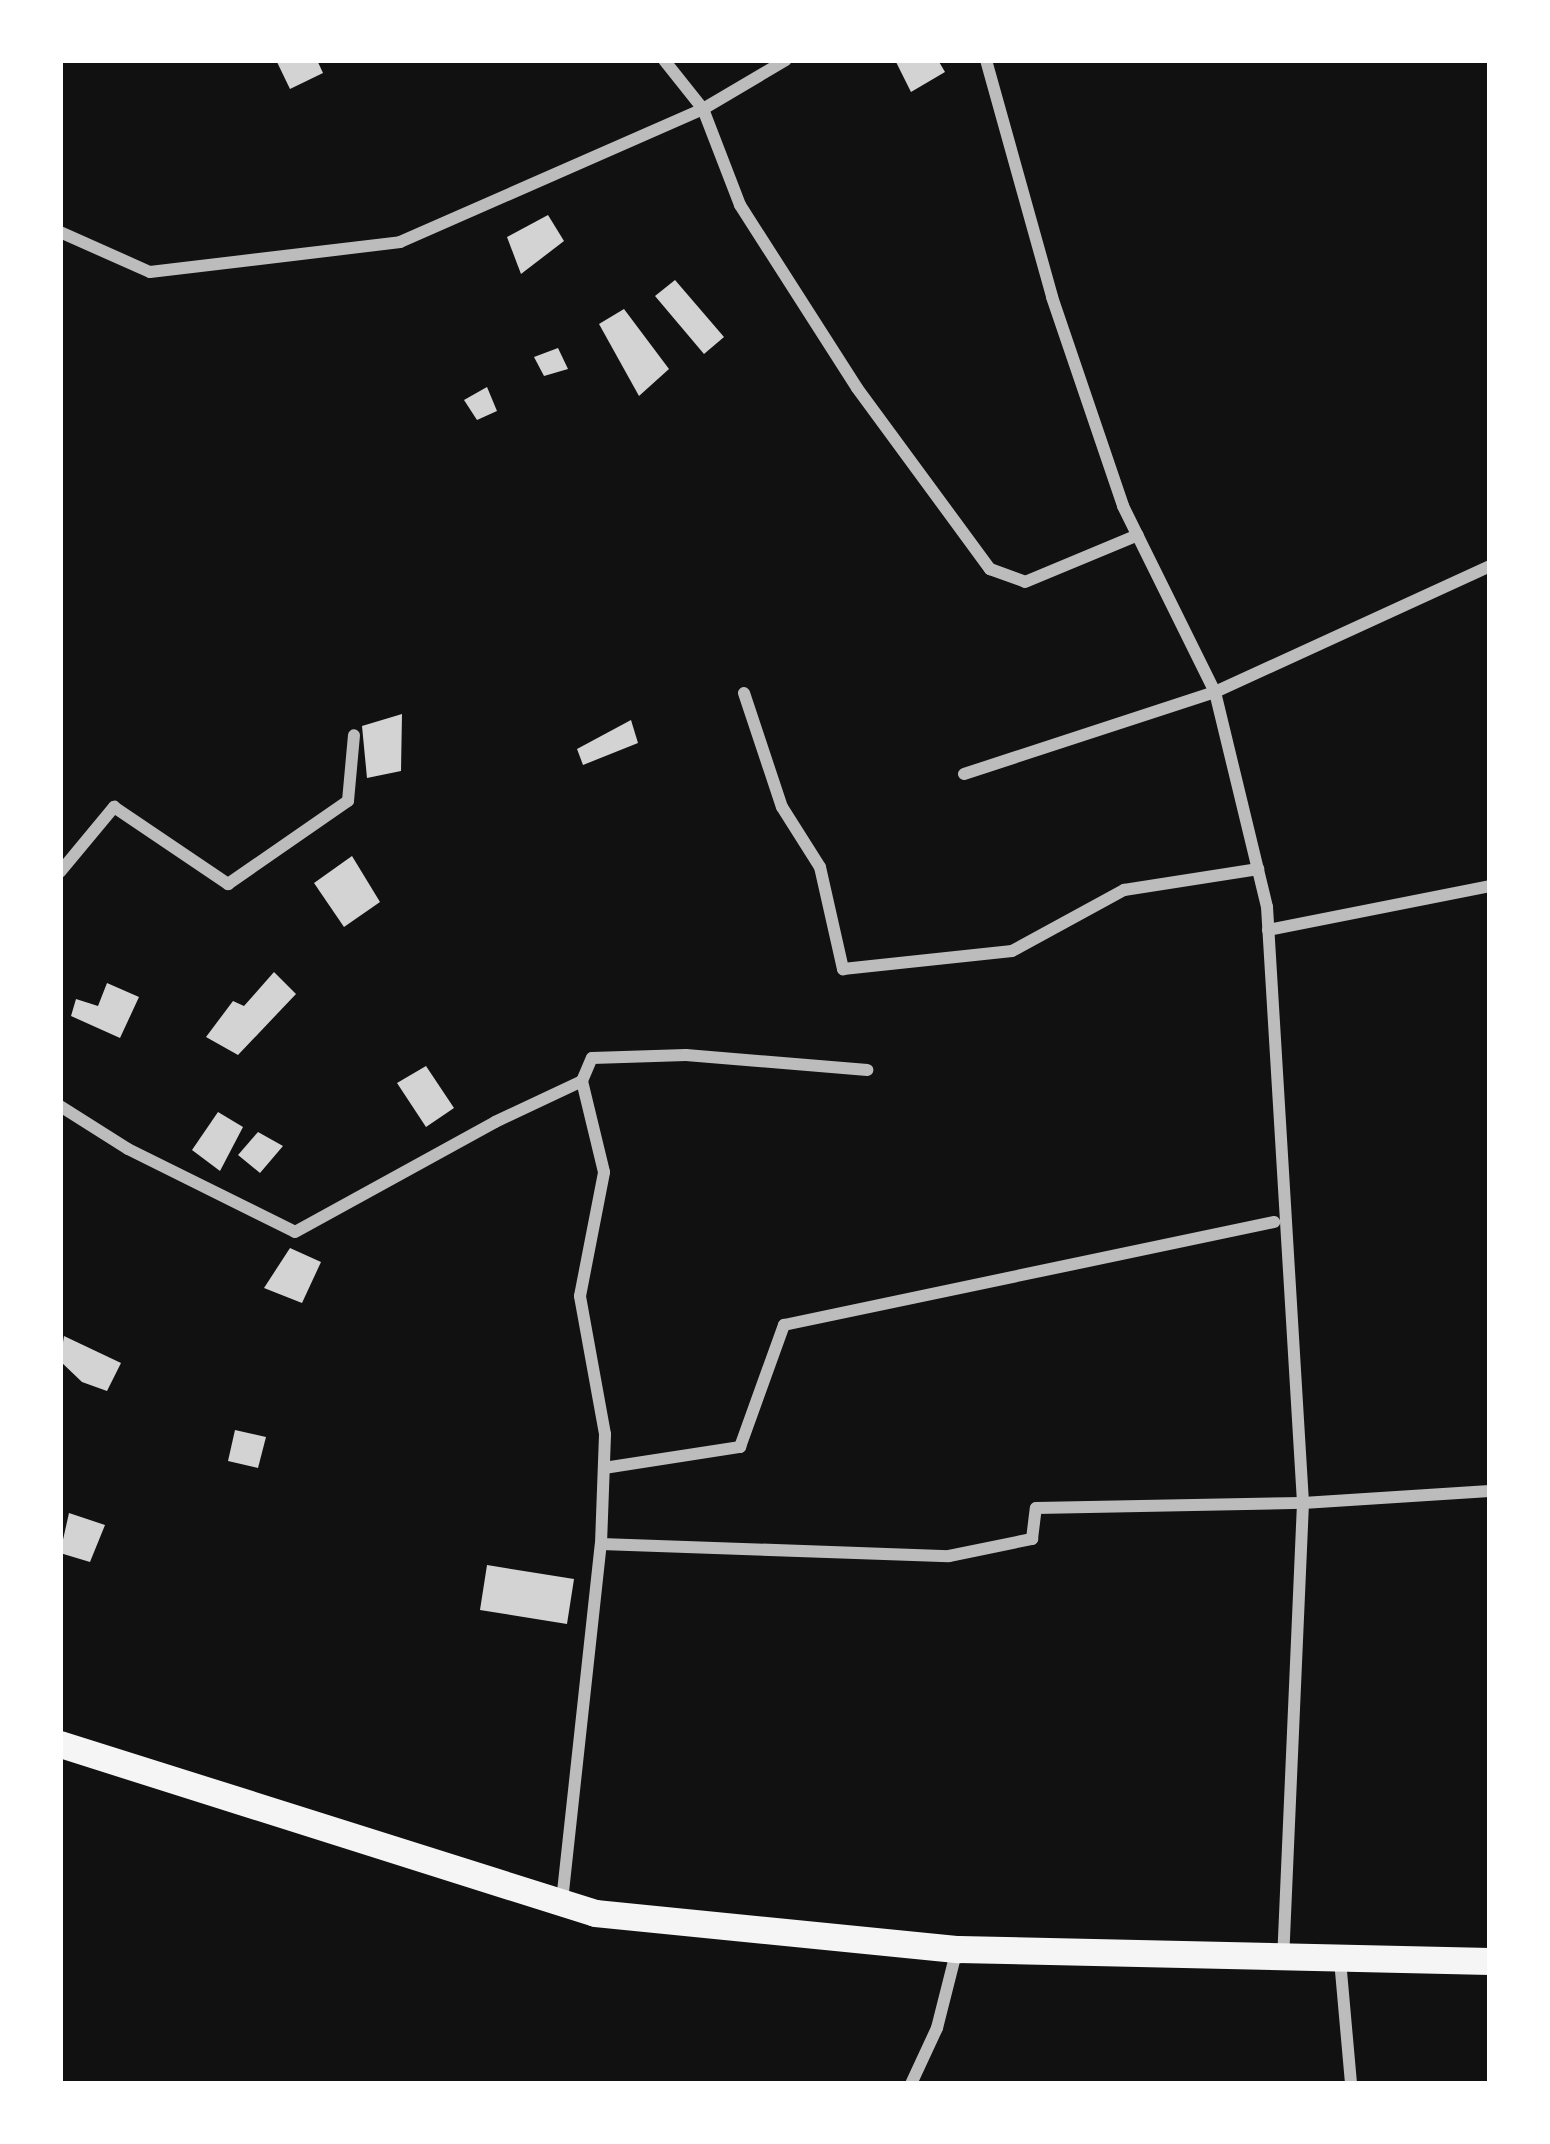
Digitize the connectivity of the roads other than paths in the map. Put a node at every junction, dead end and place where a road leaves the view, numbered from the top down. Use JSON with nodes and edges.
{"nodes":[{"id":1,"x":664,"y":60,"type":"edge"},
{"id":2,"x":786,"y":60,"type":"edge"},
{"id":3,"x":986,"y":60,"type":"edge"},
{"id":4,"x":703,"y":109,"type":"junction"},
{"id":5,"x":60,"y":232,"type":"edge"},
{"id":6,"x":1138,"y":535,"type":"junction"},
{"id":7,"x":1490,"y":566,"type":"edge"},
{"id":8,"x":1215,"y":692,"type":"junction"},
{"id":9,"x":744,"y":693,"type":"dead end"},
{"id":10,"x":353,"y":735,"type":"dead end"},
{"id":11,"x":964,"y":774,"type":"dead end"},
{"id":12,"x":1258,"y":869,"type":"junction"},
{"id":13,"x":60,"y":872,"type":"edge"},
{"id":14,"x":1490,"y":886,"type":"edge"},
{"id":15,"x":1268,"y":930,"type":"junction"},
{"id":16,"x":867,"y":1070,"type":"dead end"},
{"id":17,"x":581,"y":1082,"type":"junction"},
{"id":18,"x":60,"y":1106,"type":"edge"},
{"id":19,"x":1274,"y":1222,"type":"dead end"},
{"id":20,"x":604,"y":1468,"type":"junction"},
{"id":21,"x":1490,"y":1491,"type":"edge"},
{"id":22,"x":1303,"y":1503,"type":"junction"},
{"id":23,"x":601,"y":1544,"type":"junction"},
{"id":24,"x":60,"y":1744,"type":"edge"},
{"id":25,"x":562,"y":1902,"type":"junction"},
{"id":26,"x":958,"y":1949,"type":"junction"},
{"id":27,"x":1283,"y":1958,"type":"junction"},
{"id":28,"x":1340,"y":1960,"type":"junction"},
{"id":29,"x":1490,"y":1961,"type":"edge"},
{"id":30,"x":911,"y":2084,"type":"edge"},
{"id":31,"x":1351,"y":2084,"type":"edge"}],
"edges":[{"from":1,"to":4,"type":"street"},
{"from":2,"to":4,"type":"street"},
{"from":3,"to":6,"type":"street"},
{"from":4,"to":5,"type":"street"},
{"from":4,"to":6,"type":"street"},
{"from":6,"to":8,"type":"street"},
{"from":7,"to":8,"type":"street"},
{"from":8,"to":11,"type":"street"},
{"from":8,"to":12,"type":"street"},
{"from":9,"to":12,"type":"street"},
{"from":10,"to":13,"type":"street"},
{"from":12,"to":15,"type":"street"},
{"from":14,"to":15,"type":"street"},
{"from":15,"to":22,"type":"street"},
{"from":16,"to":17,"type":"street"},
{"from":17,"to":18,"type":"street"},
{"from":17,"to":20,"type":"street"},
{"from":19,"to":20,"type":"street"},
{"from":20,"to":23,"type":"street"},
{"from":21,"to":22,"type":"street"},
{"from":22,"to":23,"type":"street"},
{"from":22,"to":27,"type":"street"},
{"from":23,"to":25,"type":"street"},
{"from":24,"to":25,"type":"main road"},
{"from":25,"to":26,"type":"main road"},
{"from":26,"to":27,"type":"main road"},
{"from":26,"to":30,"type":"street"},
{"from":27,"to":28,"type":"main road"},
{"from":28,"to":29,"type":"main road"},
{"from":28,"to":31,"type":"street"}]}
